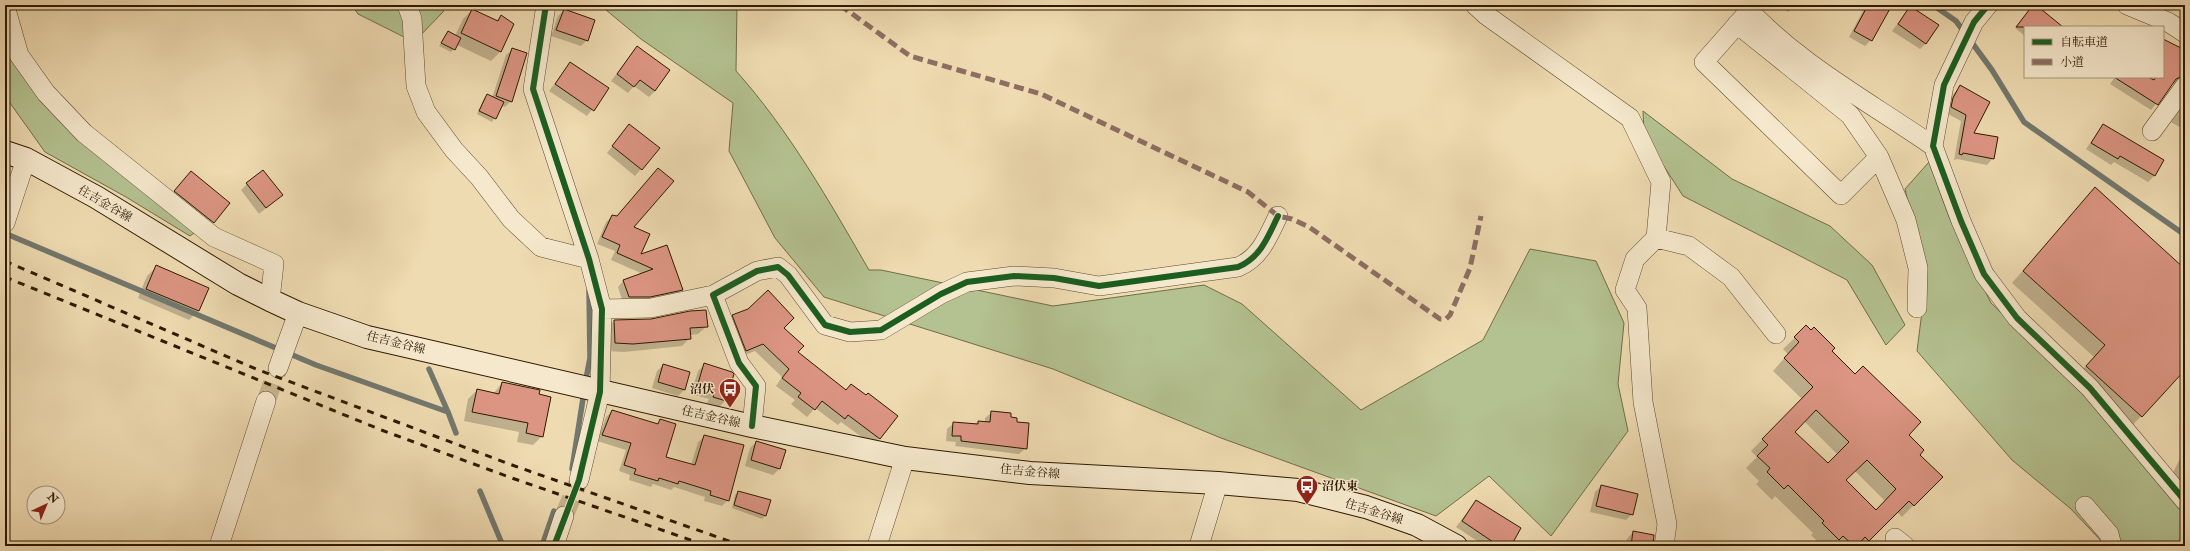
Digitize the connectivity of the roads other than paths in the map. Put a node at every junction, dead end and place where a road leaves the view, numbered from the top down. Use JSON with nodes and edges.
{"nodes":[{"id":1,"x":407,"y":5,"type":"edge"},
{"id":2,"x":546,"y":5,"type":"edge"},
{"id":3,"x":1475,"y":5,"type":"edge"},
{"id":4,"x":1988,"y":5,"type":"edge"},
{"id":5,"x":2127,"y":5,"type":"edge"},
{"id":6,"x":5,"y":6,"type":"edge"},
{"id":7,"x":1743,"y":13,"type":"edge"},
{"id":8,"x":2185,"y":33,"type":"edge"},
{"id":9,"x":2185,"y":86,"type":"edge"},
{"id":10,"x":2152,"y":131,"type":"dead end"},
{"id":11,"x":1933,"y":146,"type":"junction"},
{"id":12,"x":5,"y":152,"type":"edge"},
{"id":13,"x":1879,"y":157,"type":"junction"},
{"id":14,"x":26,"y":159,"type":"junction"},
{"id":15,"x":1278,"y":216,"type":"dead end"},
{"id":16,"x":5,"y":223,"type":"edge"},
{"id":17,"x":1656,"y":238,"type":"junction"},
{"id":18,"x":589,"y":259,"type":"junction"},
{"id":19,"x":713,"y":295,"type":"junction"},
{"id":20,"x":270,"y":300,"type":"junction"},
{"id":21,"x":1917,"y":308,"type":"dead end"},
{"id":22,"x":602,"y":309,"type":"junction"},
{"id":23,"x":298,"y":313,"type":"junction"},
{"id":24,"x":1776,"y":334,"type":"dead end"},
{"id":25,"x":282,"y":356,"type":"tunnel mouth"},
{"id":26,"x":600,"y":392,"type":"junction"},
{"id":27,"x":266,"y":401,"type":"tunnel mouth"},
{"id":28,"x":752,"y":426,"type":"junction"},
{"id":29,"x":904,"y":458,"type":"junction"},
{"id":30,"x":579,"y":480,"type":"tunnel mouth"},
{"id":31,"x":1218,"y":483,"type":"junction"},
{"id":32,"x":2185,"y":501,"type":"edge"},
{"id":33,"x":2085,"y":506,"type":"dead end"},
{"id":34,"x":564,"y":516,"type":"tunnel mouth"},
{"id":35,"x":219,"y":546,"type":"edge"},
{"id":36,"x":554,"y":546,"type":"edge"},
{"id":37,"x":877,"y":546,"type":"edge"},
{"id":38,"x":1199,"y":546,"type":"edge"},
{"id":39,"x":1456,"y":546,"type":"edge"},
{"id":40,"x":1664,"y":546,"type":"edge"},
{"id":41,"x":2112,"y":546,"type":"edge"}],
"edges":[{"from":1,"to":18,"type":"street"},
{"from":2,"to":18,"type":"street"},
{"from":3,"to":17,"type":"street"},
{"from":4,"to":11,"type":"street"},
{"from":5,"to":8,"type":"street"},
{"from":6,"to":20,"type":"street"},
{"from":7,"to":11,"type":"street"},
{"from":7,"to":13,"type":"street"},
{"from":7,"to":13,"type":"street"},
{"from":9,"to":10,"type":"street"},
{"from":11,"to":32,"type":"street"},
{"from":12,"to":14,"type":"main road","name":"住吉金谷線"},
{"from":13,"to":21,"type":"street"},
{"from":14,"to":16,"type":"street"},
{"from":14,"to":20,"type":"main road","name":"住吉金谷線"},
{"from":15,"to":19,"type":"street"},
{"from":17,"to":24,"type":"street"},
{"from":17,"to":40,"type":"street"},
{"from":18,"to":22,"type":"street"},
{"from":19,"to":22,"type":"street"},
{"from":19,"to":28,"type":"street"},
{"from":20,"to":23,"type":"main road","name":"住吉金谷線"},
{"from":22,"to":26,"type":"street"},
{"from":23,"to":25,"type":"street"},
{"from":23,"to":26,"type":"main road","name":"住吉金谷線"},
{"from":26,"to":28,"type":"main road","name":"住吉金谷線"},
{"from":26,"to":30,"type":"street"},
{"from":27,"to":35,"type":"street"},
{"from":28,"to":29,"type":"main road","name":"住吉金谷線"},
{"from":29,"to":31,"type":"main road","name":"住吉金谷線"},
{"from":29,"to":37,"type":"street"},
{"from":31,"to":38,"type":"street"},
{"from":31,"to":39,"type":"main road","name":"住吉金谷線"},
{"from":33,"to":41,"type":"street"},
{"from":34,"to":36,"type":"street"}]}
